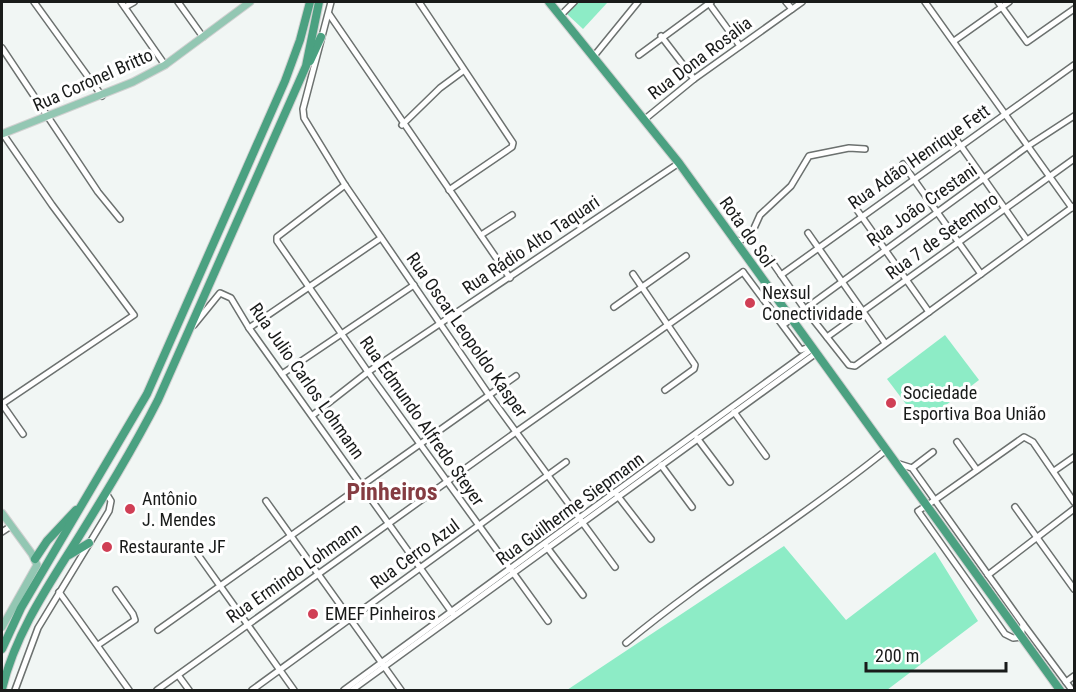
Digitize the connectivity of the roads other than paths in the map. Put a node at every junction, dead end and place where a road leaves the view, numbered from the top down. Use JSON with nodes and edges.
{"nodes":[{"id":1,"x":34,"y":2,"type":"edge"},
{"id":2,"x":134,"y":2,"type":"edge"},
{"id":3,"x":178,"y":2,"type":"edge"},
{"id":4,"x":250,"y":2,"type":"edge"},
{"id":5,"x":310,"y":2,"type":"edge"},
{"id":6,"x":319,"y":2,"type":"edge"},
{"id":7,"x":331,"y":2,"type":"edge"},
{"id":8,"x":419,"y":2,"type":"edge"},
{"id":9,"x":549,"y":2,"type":"edge"},
{"id":10,"x":574,"y":2,"type":"edge"},
{"id":11,"x":638,"y":2,"type":"edge"},
{"id":12,"x":709,"y":2,"type":"edge"},
{"id":13,"x":786,"y":2,"type":"edge"},
{"id":14,"x":802,"y":2,"type":"edge"},
{"id":15,"x":925,"y":2,"type":"edge"},
{"id":16,"x":1009,"y":2,"type":"edge"},
{"id":17,"x":123,"y":4,"type":"edge"},
{"id":18,"x":1000,"y":4,"type":"edge"},
{"id":19,"x":792,"y":9,"type":"junction"},
{"id":20,"x":1074,"y":9,"type":"edge"},
{"id":21,"x":328,"y":14,"type":"junction"},
{"id":22,"x":561,"y":15,"type":"junction"},
{"id":23,"x":337,"y":28,"type":"junction"},
{"id":24,"x":322,"y":33,"type":"junction"},
{"id":25,"x":662,"y":36,"type":"junction"},
{"id":26,"x":203,"y":37,"type":"junction"},
{"id":27,"x":954,"y":42,"type":"junction"},
{"id":28,"x":740,"y":46,"type":"junction"},
{"id":29,"x":2,"y":48,"type":"edge"},
{"id":30,"x":639,"y":55,"type":"dead end"},
{"id":31,"x":594,"y":56,"type":"junction"},
{"id":32,"x":165,"y":64,"type":"junction"},
{"id":33,"x":1074,"y":65,"type":"edge"},
{"id":34,"x":306,"y":66,"type":"junction"},
{"id":35,"x":463,"y":71,"type":"junction"},
{"id":36,"x":694,"y":79,"type":"junction"},
{"id":37,"x":102,"y":96,"type":"junction"},
{"id":38,"x":1005,"y":114,"type":"junction"},
{"id":39,"x":1073,"y":116,"type":"edge"},
{"id":40,"x":50,"y":117,"type":"junction"},
{"id":41,"x":645,"y":119,"type":"junction"},
{"id":42,"x":402,"y":124,"type":"junction"},
{"id":43,"x":951,"y":132,"type":"dead end"},
{"id":44,"x":2,"y":134,"type":"edge"},
{"id":45,"x":961,"y":146,"type":"junction"},
{"id":46,"x":1028,"y":146,"type":"junction"},
{"id":47,"x":865,"y":148,"type":"dead end"},
{"id":48,"x":1074,"y":159,"type":"edge"},
{"id":49,"x":679,"y":163,"type":"junction"},
{"id":50,"x":903,"y":164,"type":"dead end"},
{"id":51,"x":1049,"y":176,"type":"junction"},
{"id":52,"x":914,"y":179,"type":"junction"},
{"id":53,"x":984,"y":181,"type":"junction"},
{"id":54,"x":345,"y":185,"type":"junction"},
{"id":55,"x":449,"y":190,"type":"junction"},
{"id":56,"x":850,"y":200,"type":"dead end"},
{"id":57,"x":1073,"y":207,"type":"edge"},
{"id":58,"x":1005,"y":210,"type":"junction"},
{"id":59,"x":938,"y":213,"type":"junction"},
{"id":60,"x":512,"y":215,"type":"dead end"},
{"id":61,"x":861,"y":216,"type":"junction"},
{"id":62,"x":120,"y":219,"type":"dead end"},
{"id":63,"x":808,"y":233,"type":"dead end"},
{"id":64,"x":481,"y":235,"type":"junction"},
{"id":65,"x":381,"y":238,"type":"junction"},
{"id":66,"x":1027,"y":240,"type":"junction"},
{"id":67,"x":735,"y":242,"type":"junction"},
{"id":68,"x":959,"y":243,"type":"junction"},
{"id":69,"x":818,"y":249,"type":"junction"},
{"id":70,"x":886,"y":249,"type":"junction"},
{"id":71,"x":686,"y":256,"type":"dead end"},
{"id":72,"x":770,"y":259,"type":"dead end"},
{"id":73,"x":747,"y":260,"type":"junction"},
{"id":74,"x":743,"y":272,"type":"junction"},
{"id":75,"x":633,"y":274,"type":"dead end"},
{"id":76,"x":981,"y":274,"type":"junction"},
{"id":77,"x":781,"y":275,"type":"junction"},
{"id":78,"x":510,"y":278,"type":"junction"},
{"id":79,"x":907,"y":280,"type":"junction"},
{"id":80,"x":841,"y":281,"type":"junction"},
{"id":81,"x":414,"y":285,"type":"junction"},
{"id":82,"x":310,"y":287,"type":"junction"},
{"id":83,"x":640,"y":287,"type":"junction"},
{"id":84,"x":614,"y":307,"type":"dead end"},
{"id":85,"x":804,"y":308,"type":"junction"},
{"id":86,"x":863,"y":312,"type":"junction"},
{"id":87,"x":929,"y":312,"type":"junction"},
{"id":88,"x":786,"y":322,"type":"junction"},
{"id":89,"x":441,"y":324,"type":"junction"},
{"id":90,"x":668,"y":327,"type":"junction"},
{"id":91,"x":190,"y":328,"type":"junction"},
{"id":92,"x":249,"y":328,"type":"junction"},
{"id":93,"x":342,"y":333,"type":"junction"},
{"id":94,"x":827,"y":337,"type":"junction"},
{"id":95,"x":885,"y":343,"type":"junction"},
{"id":96,"x":809,"y":352,"type":"junction"},
{"id":97,"x":368,"y":372,"type":"junction"},
{"id":98,"x":282,"y":374,"type":"junction"},
{"id":99,"x":516,"y":376,"type":"dead end"},
{"id":100,"x":665,"y":390,"type":"dead end"},
{"id":101,"x":489,"y":395,"type":"junction"},
{"id":102,"x":2,"y":404,"type":"edge"},
{"id":103,"x":733,"y":411,"type":"junction"},
{"id":104,"x":313,"y":415,"type":"junction"},
{"id":105,"x":516,"y":432,"type":"junction"},
{"id":106,"x":22,"y":434,"type":"dead end"},
{"id":107,"x":697,"y":437,"type":"junction"},
{"id":108,"x":957,"y":442,"type":"dead end"},
{"id":109,"x":419,"y":444,"type":"junction"},
{"id":110,"x":885,"y":451,"type":"junction"},
{"id":111,"x":933,"y":452,"type":"dead end"},
{"id":112,"x":766,"y":456,"type":"dead end"},
{"id":113,"x":1074,"y":457,"type":"edge"},
{"id":114,"x":566,"y":462,"type":"dead end"},
{"id":115,"x":894,"y":463,"type":"junction"},
{"id":116,"x":661,"y":464,"type":"junction"},
{"id":117,"x":912,"y":468,"type":"junction"},
{"id":118,"x":977,"y":470,"type":"junction"},
{"id":119,"x":1054,"y":471,"type":"junction"},
{"id":120,"x":546,"y":474,"type":"junction"},
{"id":121,"x":730,"y":482,"type":"dead end"},
{"id":122,"x":448,"y":483,"type":"junction"},
{"id":123,"x":362,"y":485,"type":"junction"},
{"id":124,"x":106,"y":493,"type":"junction"},
{"id":125,"x":616,"y":494,"type":"junction"},
{"id":126,"x":88,"y":496,"type":"junction"},
{"id":127,"x":934,"y":500,"type":"junction"},
{"id":128,"x":266,"y":501,"type":"dead end"},
{"id":129,"x":1074,"y":502,"type":"edge"},
{"id":130,"x":692,"y":507,"type":"dead end"},
{"id":131,"x":1015,"y":507,"type":"dead end"},
{"id":132,"x":927,"y":508,"type":"junction"},
{"id":133,"x":1074,"y":509,"type":"edge"},
{"id":134,"x":2,"y":513,"type":"edge"},
{"id":135,"x":580,"y":520,"type":"junction"},
{"id":136,"x":388,"y":525,"type":"junction"},
{"id":137,"x":11,"y":526,"type":"junction"},
{"id":138,"x":479,"y":527,"type":"junction"},
{"id":139,"x":2,"y":532,"type":"edge"},
{"id":140,"x":290,"y":537,"type":"junction"},
{"id":141,"x":1037,"y":537,"type":"junction"},
{"id":142,"x":651,"y":540,"type":"dead end"},
{"id":143,"x":89,"y":543,"type":"junction"},
{"id":144,"x":546,"y":545,"type":"junction"},
{"id":145,"x":43,"y":546,"type":"junction"},
{"id":146,"x":28,"y":548,"type":"junction"},
{"id":147,"x":196,"y":552,"type":"dead end"},
{"id":148,"x":67,"y":557,"type":"junction"},
{"id":149,"x":35,"y":559,"type":"junction"},
{"id":150,"x":615,"y":567,"type":"dead end"},
{"id":151,"x":420,"y":569,"type":"junction"},
{"id":152,"x":512,"y":573,"type":"junction"},
{"id":153,"x":988,"y":574,"type":"junction"},
{"id":154,"x":317,"y":575,"type":"junction"},
{"id":155,"x":220,"y":586,"type":"junction"},
{"id":156,"x":1074,"y":589,"type":"edge"},
{"id":157,"x":116,"y":590,"type":"dead end"},
{"id":158,"x":59,"y":592,"type":"junction"},
{"id":159,"x":583,"y":595,"type":"dead end"},
{"id":160,"x":453,"y":615,"type":"junction"},
{"id":161,"x":2,"y":620,"type":"edge"},
{"id":162,"x":350,"y":621,"type":"junction"},
{"id":163,"x":548,"y":621,"type":"dead end"},
{"id":164,"x":247,"y":624,"type":"junction"},
{"id":165,"x":1023,"y":624,"type":"junction"},
{"id":166,"x":2,"y":627,"type":"edge"},
{"id":167,"x":158,"y":630,"type":"dead end"},
{"id":168,"x":1021,"y":637,"type":"junction"},
{"id":169,"x":626,"y":643,"type":"dead end"},
{"id":170,"x":98,"y":645,"type":"junction"},
{"id":171,"x":2,"y":649,"type":"edge"},
{"id":172,"x":383,"y":665,"type":"junction"},
{"id":173,"x":280,"y":671,"type":"junction"},
{"id":174,"x":178,"y":675,"type":"junction"},
{"id":175,"x":1074,"y":676,"type":"edge"},
{"id":176,"x":1066,"y":682,"type":"junction"},
{"id":177,"x":2,"y":689,"type":"edge"},
{"id":178,"x":15,"y":690,"type":"edge"},
{"id":179,"x":129,"y":690,"type":"edge"},
{"id":180,"x":157,"y":690,"type":"edge"},
{"id":181,"x":189,"y":690,"type":"edge"},
{"id":182,"x":252,"y":690,"type":"edge"},
{"id":183,"x":294,"y":690,"type":"edge"},
{"id":184,"x":345,"y":690,"type":"edge"},
{"id":185,"x":352,"y":690,"type":"edge"},
{"id":186,"x":401,"y":690,"type":"edge"},
{"id":187,"x":1060,"y":690,"type":"edge"},
{"id":188,"x":1072,"y":690,"type":"edge"}],
"edges":[{"from":1,"to":37,"type":"street"},
{"from":2,"to":17,"type":"street"},
{"from":3,"to":26,"type":"street"},
{"from":4,"to":26,"type":"main road","name":"Rua Coronel Britto"},
{"from":5,"to":126,"type":"highway"},
{"from":6,"to":34,"type":"highway"},
{"from":7,"to":21,"type":"street"},
{"from":8,"to":35,"type":"street"},
{"from":9,"to":22,"type":"highway","name":"Rota do Sol"},
{"from":10,"to":22,"type":"street"},
{"from":11,"to":31,"type":"street"},
{"from":12,"to":25,"type":"street"},
{"from":12,"to":28,"type":"street"},
{"from":13,"to":19,"type":"street"},
{"from":14,"to":19,"type":"street","name":"Rua Dona Rosalia"},
{"from":15,"to":27,"type":"street"},
{"from":16,"to":18,"type":"street"},
{"from":17,"to":32,"type":"street"},
{"from":18,"to":20,"type":"street"},
{"from":18,"to":27,"type":"street"},
{"from":19,"to":28,"type":"street","name":"Rua Dona Rosalia"},
{"from":21,"to":23,"type":"street"},
{"from":21,"to":24,"type":"street"},
{"from":22,"to":31,"type":"highway","name":"Rota do Sol"},
{"from":23,"to":24,"type":"street"},
{"from":23,"to":42,"type":"street"},
{"from":24,"to":34,"type":"highway"},
{"from":24,"to":54,"type":"street","name":"Rua Oscar Leopoldo Kasper"},
{"from":25,"to":30,"type":"street"},
{"from":25,"to":36,"type":"street"},
{"from":26,"to":32,"type":"main road","name":"Rua Coronel Britto"},
{"from":27,"to":38,"type":"street"},
{"from":28,"to":36,"type":"street","name":"Rua Dona Rosalia"},
{"from":29,"to":40,"type":"street"},
{"from":31,"to":41,"type":"highway","name":"Rota do Sol"},
{"from":32,"to":37,"type":"main road","name":"Rua Coronel Britto"},
{"from":33,"to":38,"type":"street","name":"Rua Adão Henrique Fett"},
{"from":34,"to":91,"type":"highway"},
{"from":35,"to":42,"type":"street"},
{"from":35,"to":55,"type":"street"},
{"from":36,"to":41,"type":"street","name":"Rua Dona Rosalia"},
{"from":37,"to":40,"type":"main road","name":"Rua Coronel Britto"},
{"from":38,"to":45,"type":"street","name":"Rua Adão Henrique Fett"},
{"from":38,"to":46,"type":"street"},
{"from":39,"to":46,"type":"street","name":"Rua João Crestani"},
{"from":40,"to":44,"type":"main road","name":"Rua Coronel Britto"},
{"from":40,"to":62,"type":"street"},
{"from":41,"to":49,"type":"highway","name":"Rota do Sol"},
{"from":42,"to":55,"type":"street"},
{"from":43,"to":45,"type":"street"},
{"from":44,"to":102,"type":"street"},
{"from":45,"to":52,"type":"street","name":"Rua Adão Henrique Fett"},
{"from":45,"to":53,"type":"street"},
{"from":46,"to":51,"type":"street"},
{"from":46,"to":53,"type":"street","name":"Rua João Crestani"},
{"from":47,"to":67,"type":"street"},
{"from":48,"to":51,"type":"street","name":"Rua 7 de Setembro"},
{"from":49,"to":67,"type":"highway","name":"Rota do Sol"},
{"from":49,"to":78,"type":"street","name":"Rua Rádio Alto Taquari"},
{"from":50,"to":52,"type":"street"},
{"from":51,"to":57,"type":"street"},
{"from":51,"to":58,"type":"street","name":"Rua 7 de Setembro"},
{"from":52,"to":59,"type":"street"},
{"from":52,"to":61,"type":"street","name":"Rua Adão Henrique Fett"},
{"from":53,"to":58,"type":"street"},
{"from":53,"to":59,"type":"street","name":"Rua João Crestani"},
{"from":54,"to":65,"type":"street","name":"Rua Oscar Leopoldo Kasper"},
{"from":54,"to":82,"type":"street","name":"Rua Edmundo Alfredo Steyer"},
{"from":55,"to":64,"type":"street"},
{"from":56,"to":61,"type":"street"},
{"from":57,"to":66,"type":"street"},
{"from":58,"to":66,"type":"street"},
{"from":58,"to":68,"type":"street","name":"Rua 7 de Setembro"},
{"from":59,"to":68,"type":"street"},
{"from":59,"to":70,"type":"street","name":"Rua João Crestani"},
{"from":60,"to":64,"type":"street"},
{"from":61,"to":69,"type":"street","name":"Rua Adão Henrique Fett"},
{"from":61,"to":70,"type":"street"},
{"from":63,"to":69,"type":"street"},
{"from":64,"to":78,"type":"street"},
{"from":65,"to":81,"type":"street","name":"Rua Oscar Leopoldo Kasper"},
{"from":65,"to":82,"type":"street"},
{"from":66,"to":76,"type":"street"},
{"from":67,"to":73,"type":"highway","name":"Rota do Sol"},
{"from":68,"to":76,"type":"street"},
{"from":68,"to":79,"type":"street","name":"Rua 7 de Setembro"},
{"from":69,"to":77,"type":"street","name":"Rua Adão Henrique Fett"},
{"from":69,"to":80,"type":"street"},
{"from":70,"to":79,"type":"street"},
{"from":70,"to":80,"type":"street","name":"Rua João Crestani"},
{"from":71,"to":83,"type":"street"},
{"from":72,"to":77,"type":"street"},
{"from":73,"to":74,"type":"street"},
{"from":73,"to":88,"type":"highway","name":"Rota do Sol"},
{"from":74,"to":88,"type":"street"},
{"from":74,"to":90,"type":"street","name":"Rua Ermindo Lohmann"},
{"from":75,"to":83,"type":"street"},
{"from":76,"to":87,"type":"street"},
{"from":77,"to":85,"type":"street"},
{"from":78,"to":89,"type":"street","name":"Rua Rádio Alto Taquari"},
{"from":79,"to":86,"type":"street","name":"Rua 7 de Setembro"},
{"from":79,"to":87,"type":"street"},
{"from":80,"to":85,"type":"street","name":"Rua João Crestani"},
{"from":80,"to":86,"type":"street"},
{"from":81,"to":89,"type":"street","name":"Rua Oscar Leopoldo Kasper"},
{"from":81,"to":93,"type":"street"},
{"from":82,"to":92,"type":"street"},
{"from":82,"to":93,"type":"street","name":"Rua Edmundo Alfredo Steyer"},
{"from":83,"to":84,"type":"street"},
{"from":83,"to":90,"type":"street"},
{"from":85,"to":88,"type":"street","name":"Rua João Crestani"},
{"from":85,"to":94,"type":"street"},
{"from":86,"to":94,"type":"street","name":"Rua 7 de Setembro"},
{"from":86,"to":95,"type":"street"},
{"from":87,"to":95,"type":"street"},
{"from":88,"to":96,"type":"highway","name":"Rota do Sol"},
{"from":89,"to":97,"type":"street","name":"Rua Rádio Alto Taquari"},
{"from":89,"to":101,"type":"street","name":"Rua Oscar Leopoldo Kasper"},
{"from":90,"to":100,"type":"street"},
{"from":90,"to":105,"type":"street","name":"Rua Ermindo Lohmann"},
{"from":91,"to":92,"type":"street","name":"Rua Julio Carlos Lohmann"},
{"from":91,"to":124,"type":"highway"},
{"from":92,"to":98,"type":"street","name":"Rua Julio Carlos Lohmann"},
{"from":93,"to":97,"type":"street","name":"Rua Edmundo Alfredo Steyer"},
{"from":93,"to":98,"type":"street"},
{"from":94,"to":95,"type":"street"},
{"from":96,"to":103,"type":"street","name":"Rua Guilherme Siepmann"},
{"from":96,"to":110,"type":"highway","name":"Rota do Sol"},
{"from":97,"to":104,"type":"street","name":"Rua Rádio Alto Taquari"},
{"from":97,"to":109,"type":"street","name":"Rua Edmundo Alfredo Steyer"},
{"from":98,"to":104,"type":"street","name":"Rua Julio Carlos Lohmann"},
{"from":99,"to":101,"type":"street"},
{"from":101,"to":105,"type":"street","name":"Rua Oscar Leopoldo Kasper"},
{"from":101,"to":109,"type":"street"},
{"from":102,"to":106,"type":"street"},
{"from":103,"to":107,"type":"street","name":"Rua Guilherme Siepmann"},
{"from":103,"to":112,"type":"street"},
{"from":104,"to":123,"type":"street","name":"Rua Julio Carlos Lohmann"},
{"from":105,"to":120,"type":"street","name":"Rua Oscar Leopoldo Kasper"},
{"from":105,"to":122,"type":"street","name":"Rua Ermindo Lohmann"},
{"from":107,"to":116,"type":"street","name":"Rua Guilherme Siepmann"},
{"from":107,"to":121,"type":"street"},
{"from":108,"to":118,"type":"street"},
{"from":109,"to":122,"type":"street","name":"Rua Edmundo Alfredo Steyer"},
{"from":109,"to":123,"type":"street"},
{"from":110,"to":115,"type":"highway","name":"Rota do Sol"},
{"from":110,"to":169,"type":"street"},
{"from":111,"to":117,"type":"street"},
{"from":113,"to":119,"type":"street"},
{"from":114,"to":120,"type":"street","name":"Rua Cerro Azul"},
{"from":115,"to":117,"type":"street"},
{"from":115,"to":132,"type":"highway","name":"Rota do Sol"},
{"from":116,"to":125,"type":"street","name":"Rua Guilherme Siepmann"},
{"from":116,"to":130,"type":"street"},
{"from":117,"to":127,"type":"street"},
{"from":118,"to":119,"type":"street"},
{"from":118,"to":127,"type":"street"},
{"from":119,"to":129,"type":"street"},
{"from":120,"to":135,"type":"street","name":"Rua Oscar Leopoldo Kasper"},
{"from":120,"to":138,"type":"street","name":"Rua Cerro Azul"},
{"from":122,"to":136,"type":"street","name":"Rua Ermindo Lohmann"},
{"from":122,"to":138,"type":"street","name":"Rua Edmundo Alfredo Steyer"},
{"from":123,"to":136,"type":"street","name":"Rua Julio Carlos Lohmann"},
{"from":123,"to":140,"type":"street"},
{"from":124,"to":143,"type":"street"},
{"from":124,"to":148,"type":"highway"},
{"from":125,"to":135,"type":"street","name":"Rua Guilherme Siepmann"},
{"from":125,"to":142,"type":"street"},
{"from":126,"to":145,"type":"highway"},
{"from":126,"to":171,"type":"highway"},
{"from":127,"to":132,"type":"street"},
{"from":127,"to":153,"type":"street"},
{"from":128,"to":140,"type":"street"},
{"from":131,"to":141,"type":"street"},
{"from":132,"to":168,"type":"highway","name":"Rota do Sol"},
{"from":133,"to":141,"type":"street"},
{"from":134,"to":137,"type":"main road"},
{"from":135,"to":144,"type":"street","name":"Rua Guilherme Siepmann"},
{"from":135,"to":150,"type":"street","name":"Rua Oscar Leopoldo Kasper"},
{"from":136,"to":151,"type":"street","name":"Rua Julio Carlos Lohmann"},
{"from":136,"to":154,"type":"street","name":"Rua Ermindo Lohmann"},
{"from":137,"to":139,"type":"street"},
{"from":137,"to":146,"type":"main road"},
{"from":138,"to":151,"type":"street","name":"Rua Cerro Azul"},
{"from":138,"to":152,"type":"street","name":"Rua Edmundo Alfredo Steyer"},
{"from":140,"to":154,"type":"street"},
{"from":140,"to":155,"type":"street"},
{"from":141,"to":153,"type":"street"},
{"from":141,"to":156,"type":"street"},
{"from":143,"to":148,"type":"highway"},
{"from":143,"to":158,"type":"street"},
{"from":144,"to":152,"type":"street","name":"Rua Guilherme Siepmann"},
{"from":144,"to":159,"type":"street"},
{"from":145,"to":146,"type":"main road"},
{"from":145,"to":149,"type":"highway"},
{"from":146,"to":149,"type":"main road"},
{"from":147,"to":155,"type":"street"},
{"from":148,"to":177,"type":"highway"},
{"from":149,"to":161,"type":"main road"},
{"from":149,"to":166,"type":"main road"},
{"from":151,"to":160,"type":"street","name":"Rua Julio Carlos Lohmann"},
{"from":151,"to":162,"type":"street","name":"Rua Cerro Azul"},
{"from":152,"to":160,"type":"street","name":"Rua Guilherme Siepmann"},
{"from":152,"to":163,"type":"street","name":"Rua Edmundo Alfredo Steyer"},
{"from":153,"to":165,"type":"street"},
{"from":154,"to":162,"type":"street"},
{"from":154,"to":164,"type":"street","name":"Rua Ermindo Lohmann"},
{"from":155,"to":164,"type":"street"},
{"from":155,"to":167,"type":"street"},
{"from":157,"to":170,"type":"street"},
{"from":158,"to":170,"type":"street"},
{"from":158,"to":178,"type":"street"},
{"from":160,"to":172,"type":"street","name":"Rua Guilherme Siepmann"},
{"from":162,"to":172,"type":"street"},
{"from":162,"to":173,"type":"street","name":"Rua Cerro Azul"},
{"from":164,"to":173,"type":"street"},
{"from":164,"to":174,"type":"street","name":"Rua Ermindo Lohmann"},
{"from":165,"to":168,"type":"street"},
{"from":165,"to":176,"type":"street"},
{"from":168,"to":187,"type":"highway","name":"Rota do Sol"},
{"from":170,"to":179,"type":"street"},
{"from":172,"to":184,"type":"street","name":"Rua Guilherme Siepmann"},
{"from":172,"to":185,"type":"street","name":"Rua Guilherme Siepmann"},
{"from":172,"to":186,"type":"street"},
{"from":173,"to":182,"type":"street","name":"Rua Cerro Azul"},
{"from":173,"to":183,"type":"street"},
{"from":174,"to":180,"type":"street","name":"Rua Ermindo Lohmann"},
{"from":174,"to":181,"type":"street"},
{"from":175,"to":176,"type":"street"},
{"from":176,"to":188,"type":"street"}]}
